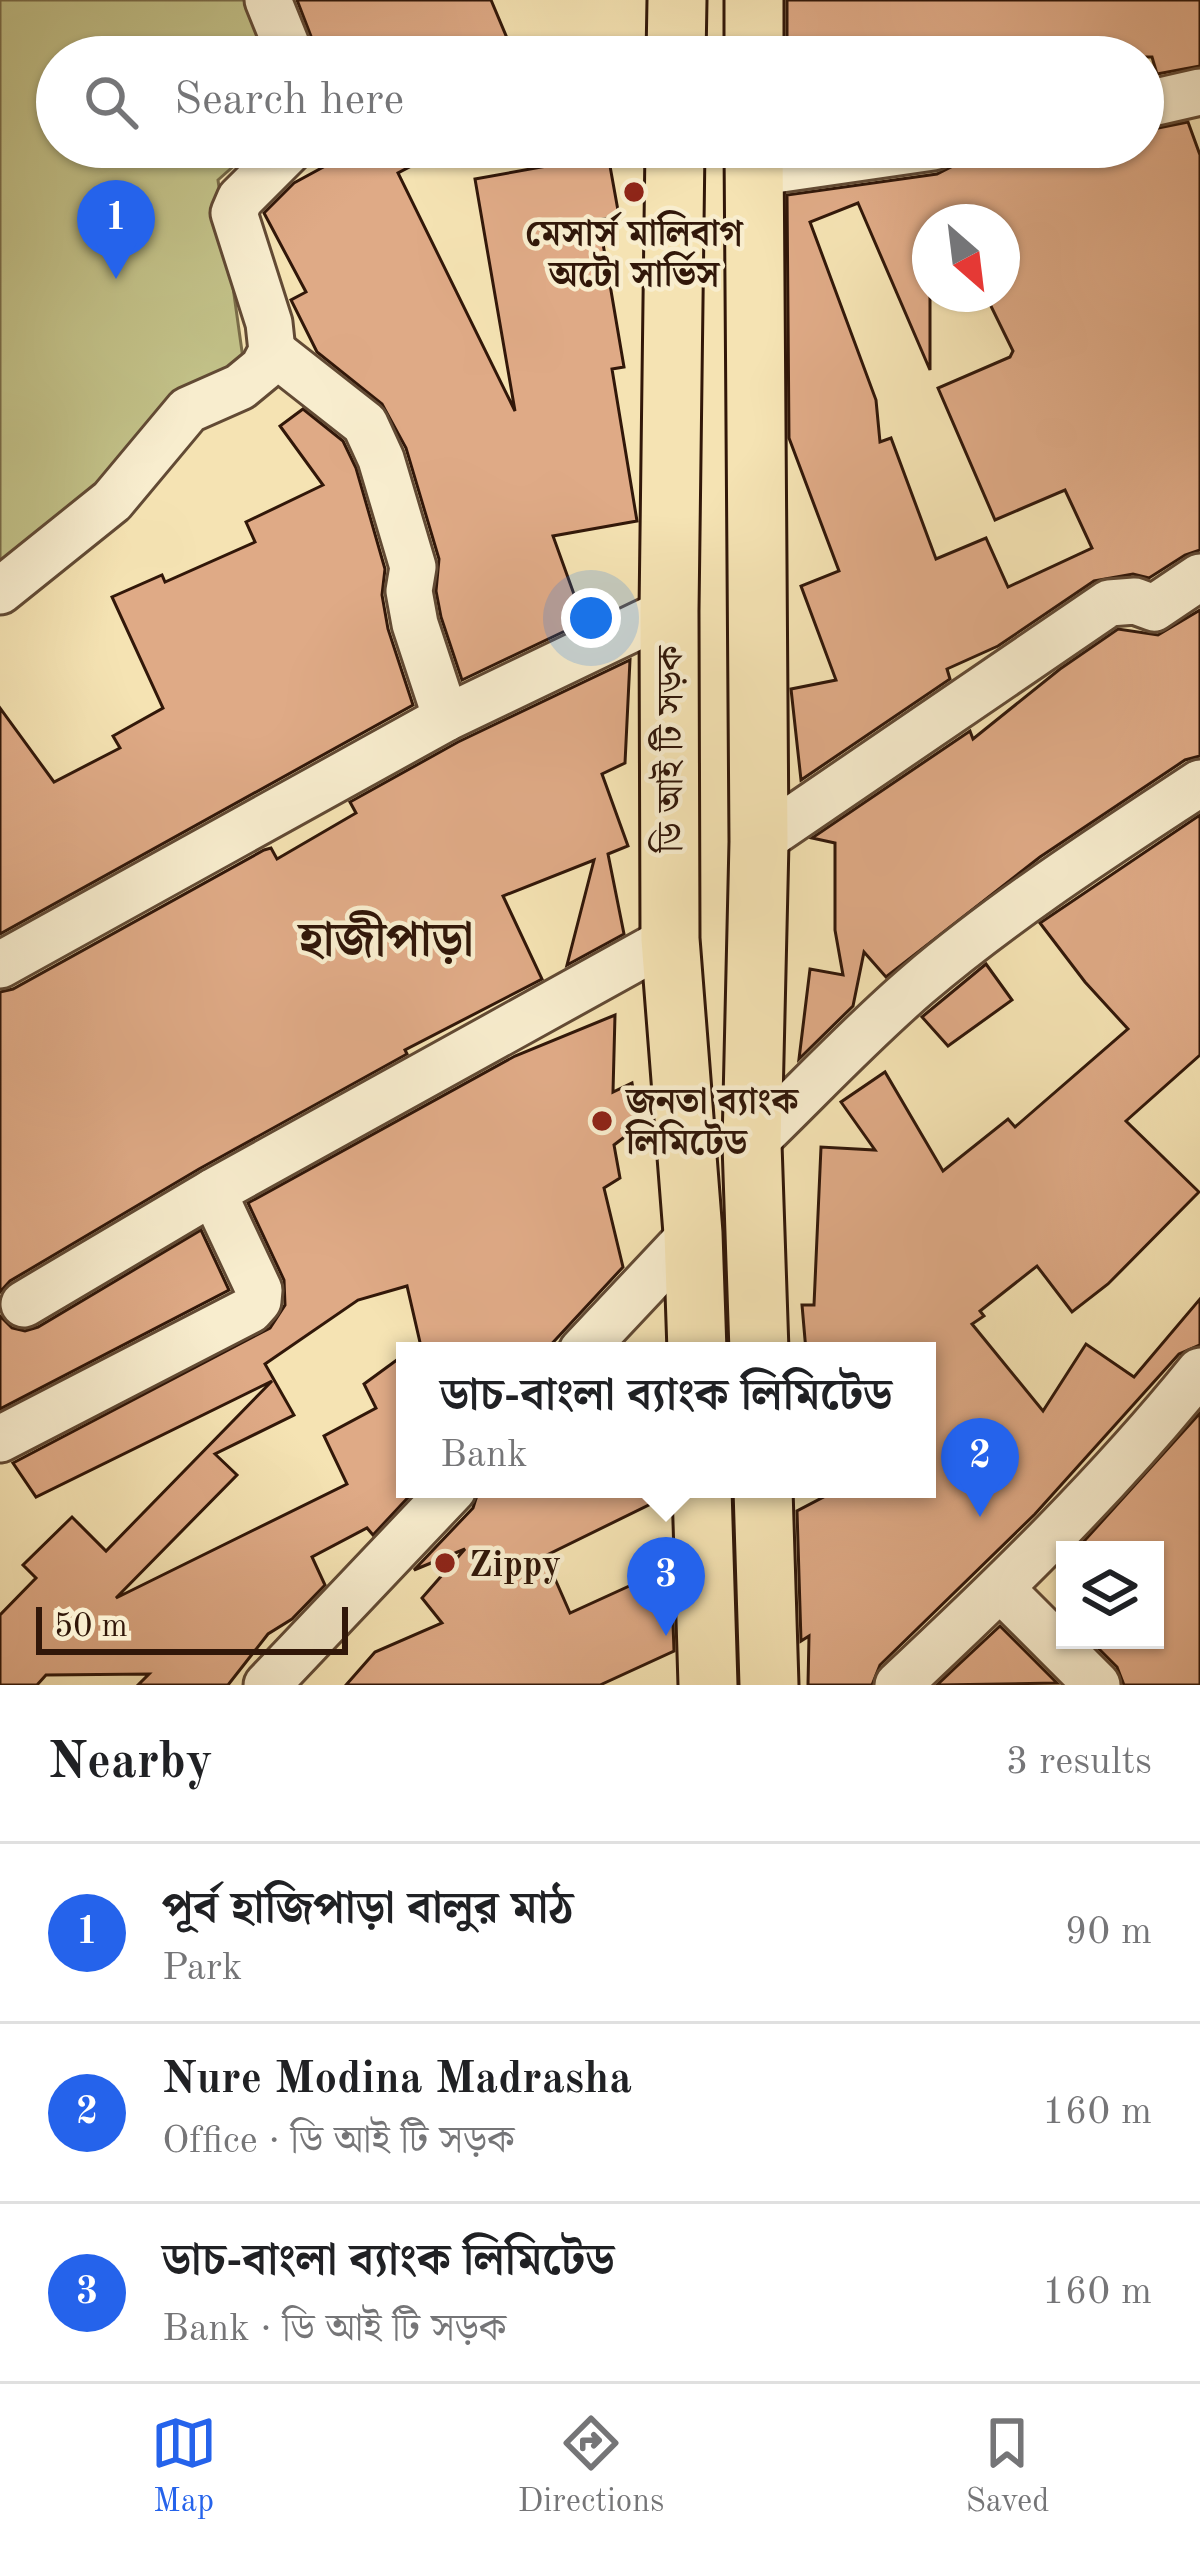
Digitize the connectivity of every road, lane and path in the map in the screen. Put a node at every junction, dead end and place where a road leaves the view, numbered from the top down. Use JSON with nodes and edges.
{"nodes":[{"id":1,"x":268,"y":0,"type":"edge"},
{"id":2,"x":677,"y":0,"type":"edge"},
{"id":3,"x":754,"y":0,"type":"edge"},
{"id":4,"x":283,"y":36,"type":"edge"},
{"id":5,"x":676,"y":36,"type":"edge"},
{"id":6,"x":754,"y":36,"type":"edge"},
{"id":7,"x":1200,"y":92,"type":"edge"},
{"id":8,"x":1164,"y":100,"type":"edge"},
{"id":9,"x":271,"y":168,"type":"edge"},
{"id":10,"x":675,"y":168,"type":"edge"},
{"id":11,"x":754,"y":168,"type":"edge"},
{"id":12,"x":272,"y":351,"type":"junction"},
{"id":13,"x":1200,"y":577,"type":"edge"},
{"id":14,"x":0,"y":591,"type":"edge"},
{"id":15,"x":669,"y":610,"type":"junction"},
{"id":16,"x":446,"y":718,"type":"junction"},
{"id":17,"x":1200,"y":783,"type":"edge"},
{"id":18,"x":760,"y":842,"type":"junction"},
{"id":19,"x":670,"y":939,"type":"junction"},
{"id":20,"x":0,"y":965,"type":"edge"},
{"id":21,"x":752,"y":1144,"type":"junction"},
{"id":22,"x":213,"y":1192,"type":"junction"},
{"id":23,"x":693,"y":1233,"type":"junction"},
{"id":24,"x":24,"y":1304,"type":"dead end"},
{"id":25,"x":590,"y":1342,"type":"edge"},
{"id":26,"x":697,"y":1342,"type":"edge"},
{"id":27,"x":759,"y":1342,"type":"edge"},
{"id":28,"x":1200,"y":1371,"type":"edge"},
{"id":29,"x":0,"y":1439,"type":"edge"},
{"id":30,"x":444,"y":1498,"type":"edge"},
{"id":31,"x":702,"y":1498,"type":"edge"},
{"id":32,"x":763,"y":1498,"type":"edge"},
{"id":33,"x":1001,"y":1589,"type":"junction"},
{"id":34,"x":267,"y":1685,"type":"edge"},
{"id":35,"x":708,"y":1685,"type":"edge"},
{"id":36,"x":769,"y":1685,"type":"edge"},
{"id":37,"x":898,"y":1685,"type":"edge"},
{"id":38,"x":1097,"y":1685,"type":"edge"}],
"edges":[{"from":1,"to":4,"type":"street"},
{"from":2,"to":5,"type":"main road"},
{"from":3,"to":6,"type":"main road"},
{"from":7,"to":8,"type":"street"},
{"from":9,"to":12,"type":"street"},
{"from":10,"to":15,"type":"main road","name":"ডি আই টি সড়ক"},
{"from":11,"to":18,"type":"main road"},
{"from":12,"to":14,"type":"street"},
{"from":12,"to":16,"type":"street"},
{"from":13,"to":18,"type":"street"},
{"from":15,"to":16,"type":"street"},
{"from":15,"to":19,"type":"main road","name":"ডি আই টি সড়ক"},
{"from":16,"to":20,"type":"street"},
{"from":17,"to":21,"type":"street"},
{"from":18,"to":21,"type":"main road"},
{"from":19,"to":22,"type":"street"},
{"from":19,"to":23,"type":"main road","name":"ডি আই টি সড়ক"},
{"from":21,"to":27,"type":"main road"},
{"from":22,"to":24,"type":"street"},
{"from":22,"to":29,"type":"street"},
{"from":23,"to":25,"type":"street"},
{"from":23,"to":26,"type":"main road","name":"ডি আই টি সড়ক"},
{"from":28,"to":33,"type":"street"},
{"from":30,"to":34,"type":"street"},
{"from":31,"to":35,"type":"main road"},
{"from":32,"to":36,"type":"main road"},
{"from":33,"to":37,"type":"street"},
{"from":33,"to":38,"type":"street"}]}
